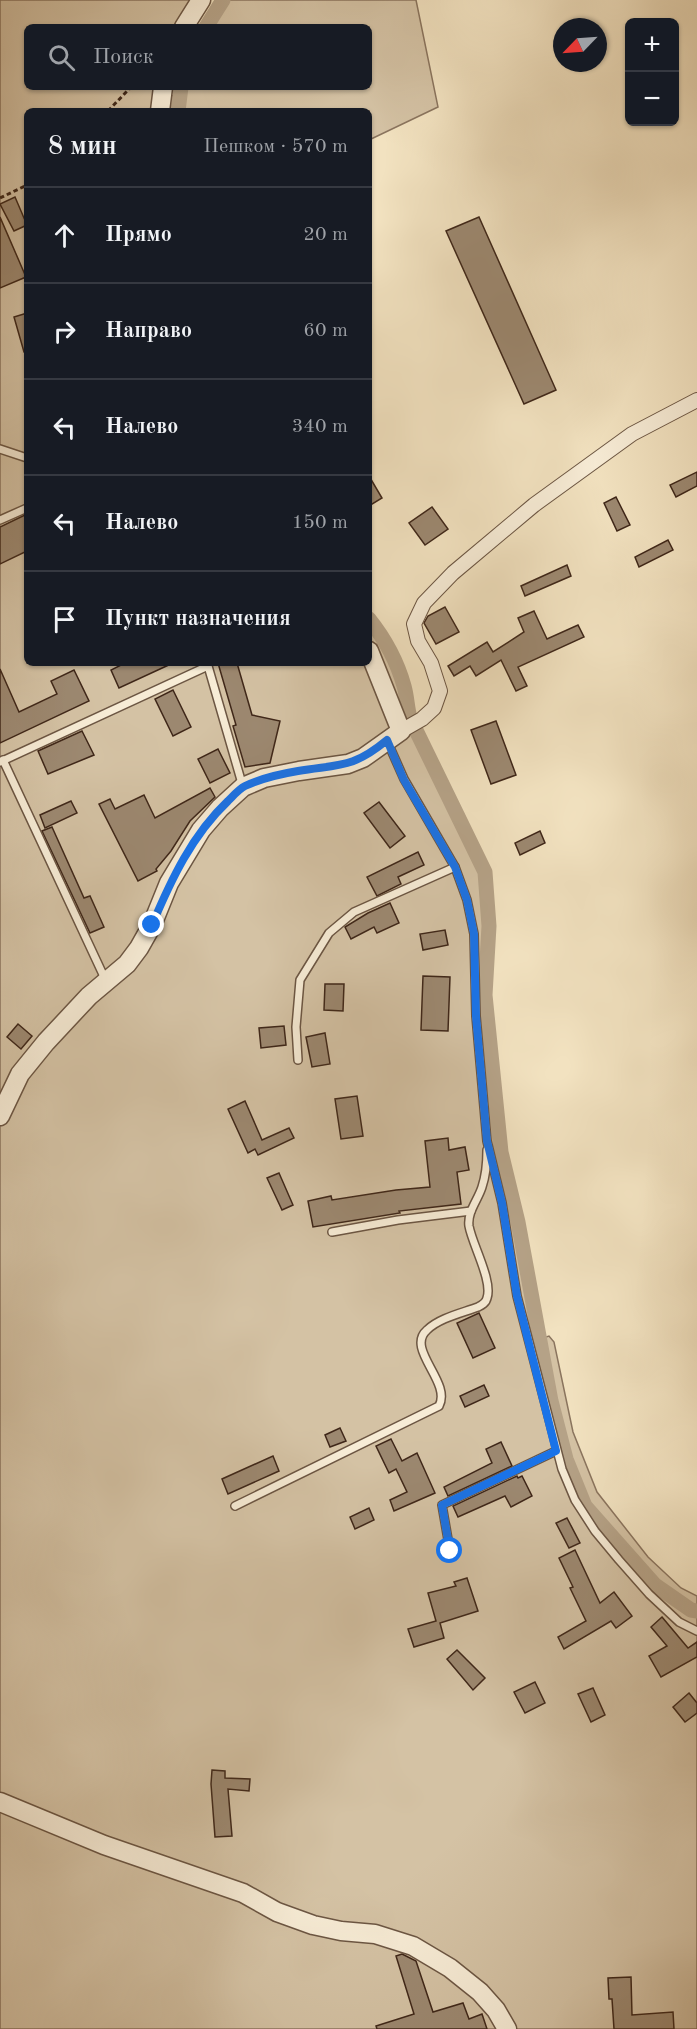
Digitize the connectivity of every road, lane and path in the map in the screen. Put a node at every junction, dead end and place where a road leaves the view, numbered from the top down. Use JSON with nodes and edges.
{"nodes":[{"id":1,"x":201,"y":0,"type":"edge"},
{"id":2,"x":186,"y":24,"type":"edge"},
{"id":3,"x":128,"y":90,"type":"edge"},
{"id":4,"x":163,"y":90,"type":"edge"},
{"id":5,"x":111,"y":108,"type":"edge"},
{"id":6,"x":160,"y":108,"type":"edge"},
{"id":7,"x":24,"y":186,"type":"edge"},
{"id":8,"x":0,"y":198,"type":"edge"},
{"id":9,"x":697,"y":400,"type":"edge"},
{"id":10,"x":0,"y":449,"type":"edge"},
{"id":11,"x":24,"y":457,"type":"edge"},
{"id":12,"x":24,"y":509,"type":"edge"},
{"id":13,"x":0,"y":519,"type":"edge"},
{"id":14,"x":372,"y":659,"type":"edge"},
{"id":15,"x":203,"y":666,"type":"edge"},
{"id":16,"x":208,"y":666,"type":"edge"},
{"id":17,"x":399,"y":733,"type":"junction"},
{"id":18,"x":2,"y":761,"type":"edge"},
{"id":19,"x":243,"y":787,"type":"junction"},
{"id":20,"x":455,"y":867,"type":"junction"},
{"id":21,"x":107,"y":982,"type":"junction"},
{"id":22,"x":298,"y":1060,"type":"dead end"},
{"id":23,"x":0,"y":1116,"type":"edge"},
{"id":24,"x":487,"y":1141,"type":"junction"},
{"id":25,"x":471,"y":1211,"type":"junction"},
{"id":26,"x":332,"y":1233,"type":"dead end"},
{"id":27,"x":556,"y":1451,"type":"junction"},
{"id":28,"x":235,"y":1506,"type":"dead end"},
{"id":29,"x":450,"y":1551,"type":"dead end"},
{"id":30,"x":697,"y":1631,"type":"edge"},
{"id":31,"x":0,"y":1802,"type":"edge"},
{"id":32,"x":507,"y":2029,"type":"edge"}],
"edges":[{"from":1,"to":2,"type":"street"},
{"from":3,"to":5,"type":"path"},
{"from":4,"to":6,"type":"street"},
{"from":7,"to":8,"type":"path"},
{"from":9,"to":17,"type":"street"},
{"from":10,"to":11,"type":"lane"},
{"from":12,"to":13,"type":"lane"},
{"from":14,"to":17,"type":"street"},
{"from":15,"to":18,"type":"lane"},
{"from":16,"to":19,"type":"lane"},
{"from":17,"to":19,"type":"street"},
{"from":17,"to":20,"type":"lane"},
{"from":18,"to":21,"type":"lane"},
{"from":19,"to":21,"type":"street"},
{"from":20,"to":22,"type":"lane"},
{"from":20,"to":24,"type":"lane"},
{"from":21,"to":23,"type":"street"},
{"from":24,"to":25,"type":"lane"},
{"from":24,"to":27,"type":"lane"},
{"from":25,"to":26,"type":"lane"},
{"from":25,"to":28,"type":"lane"},
{"from":27,"to":29,"type":"lane"},
{"from":27,"to":30,"type":"lane"},
{"from":31,"to":32,"type":"street"}]}
